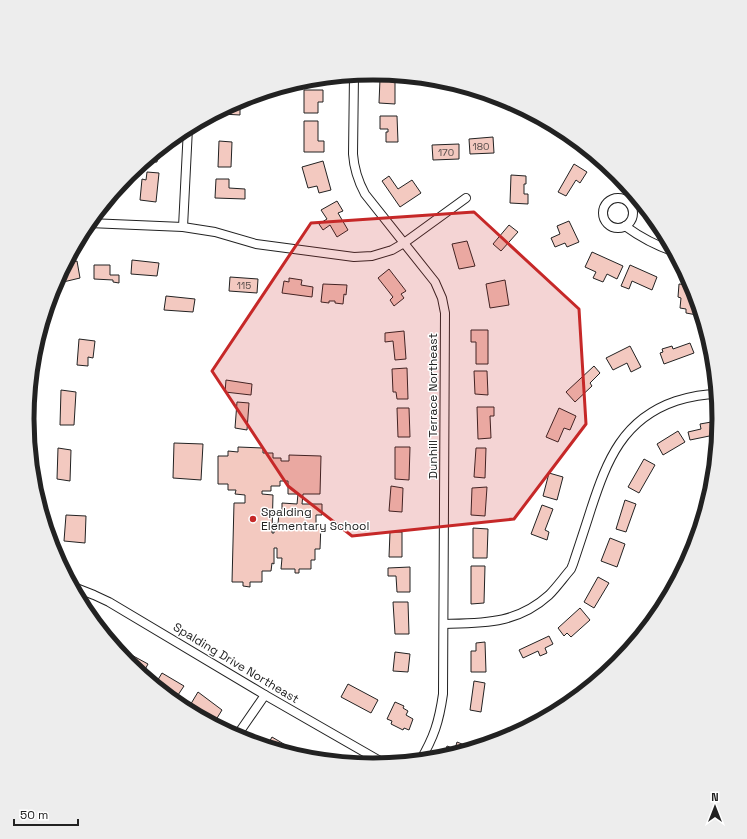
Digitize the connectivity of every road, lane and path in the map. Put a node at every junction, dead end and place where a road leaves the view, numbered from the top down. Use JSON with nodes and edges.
{"nodes":[{"id":1,"x":354,"y":81,"type":"edge"},
{"id":2,"x":188,"y":135,"type":"edge"},
{"id":3,"x":466,"y":198,"type":"dead end"},
{"id":4,"x":97,"y":223,"type":"edge"},
{"id":5,"x":625,"y":226,"type":"dead end"},
{"id":6,"x":183,"y":227,"type":"junction"},
{"id":7,"x":404,"y":243,"type":"junction"},
{"id":8,"x":668,"y":250,"type":"edge"},
{"id":9,"x":712,"y":394,"type":"edge"},
{"id":10,"x":79,"y":589,"type":"edge"},
{"id":11,"x":444,"y":624,"type":"junction"},
{"id":12,"x":265,"y":695,"type":"junction"},
{"id":13,"x":240,"y":731,"type":"edge"},
{"id":14,"x":424,"y":755,"type":"edge"},
{"id":15,"x":376,"y":759,"type":"edge"}],
"edges":[{"from":1,"to":7,"type":"street","name":"Dunhill Terrace Northeast"},
{"from":2,"to":6,"type":"street"},
{"from":3,"to":7,"type":"street"},
{"from":4,"to":6,"type":"street"},
{"from":5,"to":8,"type":"street"},
{"from":6,"to":7,"type":"street"},
{"from":7,"to":11,"type":"street","name":"Dunhill Terrace Northeast"},
{"from":9,"to":11,"type":"street"},
{"from":10,"to":12,"type":"street","name":"Spalding Drive Northeast"},
{"from":11,"to":14,"type":"street","name":"Dunhill Terrace Northeast"},
{"from":12,"to":13,"type":"street"},
{"from":12,"to":15,"type":"street","name":"Spalding Drive Northeast"}]}
